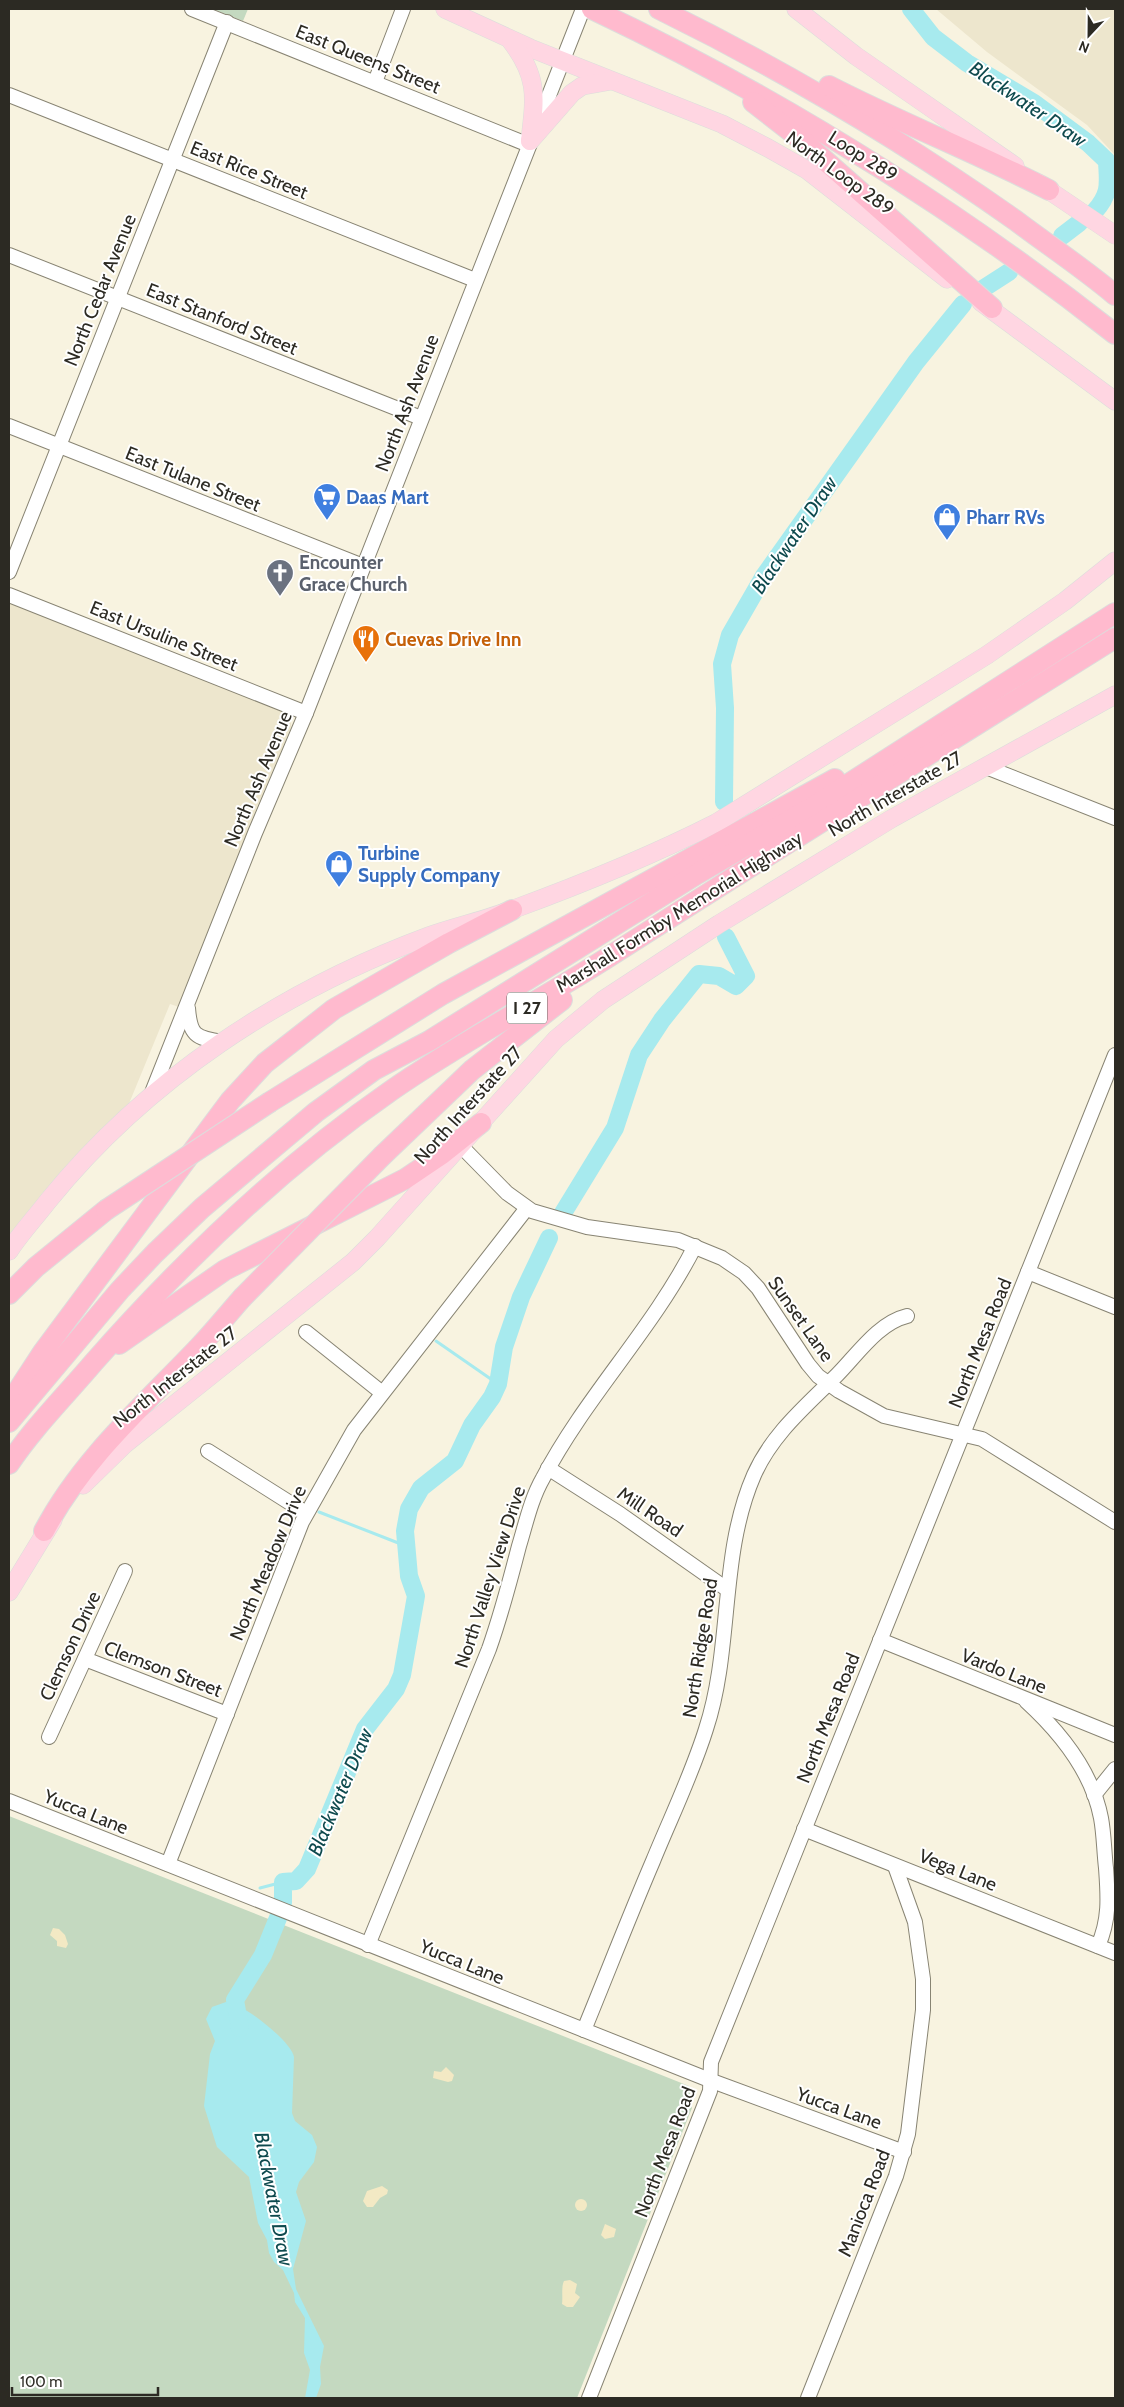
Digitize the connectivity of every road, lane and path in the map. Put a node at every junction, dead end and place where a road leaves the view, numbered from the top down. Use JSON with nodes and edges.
{"nodes":[{"id":1,"x":192,"y":9,"type":"edge"},
{"id":2,"x":403,"y":9,"type":"edge"},
{"id":3,"x":445,"y":9,"type":"edge"},
{"id":4,"x":583,"y":9,"type":"edge"},
{"id":5,"x":592,"y":9,"type":"edge"},
{"id":6,"x":660,"y":9,"type":"edge"},
{"id":7,"x":796,"y":9,"type":"edge"},
{"id":8,"x":227,"y":22,"type":"junction"},
{"id":9,"x":690,"y":24,"type":"junction"},
{"id":10,"x":634,"y":29,"type":"junction"},
{"id":11,"x":510,"y":39,"type":"junction"},
{"id":12,"x":562,"y":61,"type":"junction"},
{"id":13,"x":612,"y":81,"type":"junction"},
{"id":14,"x":375,"y":82,"type":"junction"},
{"id":15,"x":9,"y":95,"type":"edge"},
{"id":16,"x":530,"y":144,"type":"junction"},
{"id":17,"x":172,"y":160,"type":"junction"},
{"id":18,"x":1049,"y":190,"type":"junction"},
{"id":19,"x":1115,"y":235,"type":"edge"},
{"id":20,"x":9,"y":254,"type":"edge"},
{"id":21,"x":475,"y":280,"type":"junction"},
{"id":22,"x":1115,"y":295,"type":"edge"},
{"id":23,"x":118,"y":298,"type":"junction"},
{"id":24,"x":992,"y":308,"type":"junction"},
{"id":25,"x":1115,"y":334,"type":"edge"},
{"id":26,"x":1115,"y":401,"type":"edge"},
{"id":27,"x":421,"y":418,"type":"junction"},
{"id":28,"x":9,"y":426,"type":"edge"},
{"id":29,"x":59,"y":446,"type":"junction"},
{"id":30,"x":1115,"y":555,"type":"edge"},
{"id":31,"x":363,"y":566,"type":"junction"},
{"id":32,"x":1108,"y":566,"type":"edge"},
{"id":33,"x":9,"y":572,"type":"edge"},
{"id":34,"x":9,"y":595,"type":"edge"},
{"id":35,"x":1115,"y":613,"type":"edge"},
{"id":36,"x":1115,"y":638,"type":"edge"},
{"id":37,"x":1115,"y":695,"type":"edge"},
{"id":38,"x":968,"y":710,"type":"junction"},
{"id":39,"x":306,"y":713,"type":"junction"},
{"id":40,"x":986,"y":767,"type":"junction"},
{"id":41,"x":1115,"y":818,"type":"edge"},
{"id":42,"x":706,"y":894,"type":"junction"},
{"id":43,"x":512,"y":910,"type":"junction"},
{"id":44,"x":187,"y":1005,"type":"junction"},
{"id":45,"x":222,"y":1042,"type":"junction"},
{"id":46,"x":1115,"y":1055,"type":"edge"},
{"id":47,"x":151,"y":1095,"type":"junction"},
{"id":48,"x":481,"y":1122,"type":"junction"},
{"id":49,"x":460,"y":1146,"type":"junction"},
{"id":50,"x":526,"y":1208,"type":"junction"},
{"id":51,"x":695,"y":1246,"type":"junction"},
{"id":52,"x":9,"y":1251,"type":"edge"},
{"id":53,"x":1028,"y":1272,"type":"junction"},
{"id":54,"x":9,"y":1294,"type":"edge"},
{"id":55,"x":1115,"y":1307,"type":"edge"},
{"id":56,"x":907,"y":1316,"type":"dead end"},
{"id":57,"x":306,"y":1332,"type":"dead end"},
{"id":58,"x":97,"y":1359,"type":"junction"},
{"id":59,"x":828,"y":1384,"type":"junction"},
{"id":60,"x":381,"y":1392,"type":"junction"},
{"id":61,"x":9,"y":1404,"type":"edge"},
{"id":62,"x":9,"y":1422,"type":"edge"},
{"id":63,"x":963,"y":1434,"type":"junction"},
{"id":64,"x":208,"y":1451,"type":"dead end"},
{"id":65,"x":9,"y":1464,"type":"edge"},
{"id":66,"x":548,"y":1468,"type":"junction"},
{"id":67,"x":306,"y":1513,"type":"junction"},
{"id":68,"x":1115,"y":1522,"type":"edge"},
{"id":69,"x":44,"y":1531,"type":"junction"},
{"id":70,"x":125,"y":1571,"type":"dead end"},
{"id":71,"x":728,"y":1590,"type":"junction"},
{"id":72,"x":9,"y":1592,"type":"edge"},
{"id":73,"x":880,"y":1640,"type":"junction"},
{"id":74,"x":85,"y":1659,"type":"junction"},
{"id":75,"x":1026,"y":1701,"type":"junction"},
{"id":76,"x":227,"y":1714,"type":"junction"},
{"id":77,"x":1115,"y":1735,"type":"edge"},
{"id":78,"x":49,"y":1737,"type":"dead end"},
{"id":79,"x":1115,"y":1769,"type":"edge"},
{"id":80,"x":1094,"y":1795,"type":"junction"},
{"id":81,"x":9,"y":1801,"type":"edge"},
{"id":82,"x":804,"y":1829,"type":"junction"},
{"id":83,"x":168,"y":1864,"type":"junction"},
{"id":84,"x":895,"y":1866,"type":"junction"},
{"id":85,"x":368,"y":1945,"type":"junction"},
{"id":86,"x":1098,"y":1946,"type":"junction"},
{"id":87,"x":1115,"y":1953,"type":"edge"},
{"id":88,"x":584,"y":2030,"type":"junction"},
{"id":89,"x":712,"y":2081,"type":"junction"},
{"id":90,"x":904,"y":2152,"type":"junction"},
{"id":91,"x":589,"y":2398,"type":"edge"},
{"id":92,"x":808,"y":2398,"type":"edge"}],
"edges":[{"from":1,"to":8,"type":"street","name":"East Queens Street"},
{"from":2,"to":14,"type":"street"},
{"from":3,"to":11,"type":"main road","name":"North Loop 289"},
{"from":4,"to":12,"type":"street","name":"North Ash Avenue"},
{"from":5,"to":10,"type":"highway","name":"Loop 289"},
{"from":6,"to":9,"type":"highway","name":"Loop 289"},
{"from":7,"to":18,"type":"main road"},
{"from":8,"to":14,"type":"street","name":"East Queens Street"},
{"from":8,"to":17,"type":"street","name":"North Cedar Avenue"},
{"from":9,"to":18,"type":"highway"},
{"from":9,"to":22,"type":"highway","name":"Loop 289"},
{"from":10,"to":24,"type":"highway"},
{"from":10,"to":25,"type":"highway","name":"Loop 289"},
{"from":11,"to":12,"type":"main road","name":"North Loop 289"},
{"from":11,"to":16,"type":"main road"},
{"from":12,"to":13,"type":"main road","name":"North Loop 289"},
{"from":12,"to":16,"type":"street","name":"North Ash Avenue"},
{"from":13,"to":16,"type":"main road"},
{"from":13,"to":24,"type":"main road","name":"North Loop 289"},
{"from":14,"to":16,"type":"street","name":"East Queens Street"},
{"from":15,"to":17,"type":"street","name":"East Rice Street"},
{"from":16,"to":21,"type":"street","name":"North Ash Avenue"},
{"from":17,"to":21,"type":"street","name":"East Rice Street"},
{"from":17,"to":23,"type":"street","name":"North Cedar Avenue"},
{"from":18,"to":19,"type":"main road"},
{"from":20,"to":23,"type":"street","name":"East Stanford Street"},
{"from":21,"to":27,"type":"street","name":"North Ash Avenue"},
{"from":23,"to":27,"type":"street","name":"East Stanford Street"},
{"from":23,"to":29,"type":"street","name":"North Cedar Avenue"},
{"from":24,"to":26,"type":"main road","name":"North Loop 289"},
{"from":27,"to":31,"type":"street","name":"North Ash Avenue"},
{"from":28,"to":29,"type":"street","name":"East Tulane Street"},
{"from":29,"to":31,"type":"street","name":"East Tulane Street"},
{"from":29,"to":33,"type":"street","name":"North Cedar Avenue"},
{"from":30,"to":32,"type":"main road"},
{"from":31,"to":39,"type":"street","name":"North Ash Avenue"},
{"from":32,"to":43,"type":"main road"},
{"from":34,"to":39,"type":"street","name":"East Ursuline Street"},
{"from":35,"to":38,"type":"highway","name":"Marshall Formby Memorial Highway","number":"I 27"},
{"from":36,"to":42,"type":"highway","name":"Marshall Formby Memorial Highway","number":"I 27"},
{"from":37,"to":40,"type":"main road","name":"North Interstate 27"},
{"from":38,"to":54,"type":"highway","bridge":true},
{"from":38,"to":62,"type":"highway","name":"Marshall Formby Memorial Highway","number":"I 27"},
{"from":39,"to":44,"type":"street","name":"North Ash Avenue"},
{"from":40,"to":41,"type":"street"},
{"from":40,"to":48,"type":"main road","name":"North Interstate 27"},
{"from":42,"to":58,"type":"highway","name":"Marshall Formby Memorial Highway","number":"I 27"},
{"from":42,"to":69,"type":"highway","bridge":true},
{"from":43,"to":45,"type":"main road"},
{"from":43,"to":61,"type":"highway"},
{"from":44,"to":45,"type":"street"},
{"from":44,"to":47,"type":"street","name":"North Ash Avenue"},
{"from":45,"to":47,"type":"main road"},
{"from":46,"to":53,"type":"street","name":"North Mesa Road"},
{"from":47,"to":52,"type":"main road"},
{"from":48,"to":49,"type":"main road","name":"North Interstate 27"},
{"from":48,"to":58,"type":"highway"},
{"from":49,"to":50,"type":"street","name":"Sunset Lane"},
{"from":49,"to":69,"type":"main road","name":"North Interstate 27"},
{"from":50,"to":51,"type":"street","name":"Sunset Lane"},
{"from":50,"to":60,"type":"street","name":"North Meadow Drive"},
{"from":51,"to":59,"type":"street","name":"Sunset Lane"},
{"from":51,"to":66,"type":"street","name":"North Valley View Drive"},
{"from":53,"to":55,"type":"street"},
{"from":53,"to":63,"type":"street","name":"North Mesa Road"},
{"from":56,"to":59,"type":"street","name":"North Ridge Road"},
{"from":57,"to":60,"type":"street"},
{"from":58,"to":65,"type":"highway","name":"Marshall Formby Memorial Highway","number":"I 27"},
{"from":59,"to":63,"type":"street","name":"Sunset Lane"},
{"from":59,"to":71,"type":"street","name":"North Ridge Road"},
{"from":60,"to":67,"type":"street","name":"North Meadow Drive"},
{"from":63,"to":68,"type":"street","name":"Sunset Lane"},
{"from":63,"to":73,"type":"street","name":"North Mesa Road"},
{"from":64,"to":67,"type":"street"},
{"from":66,"to":71,"type":"street","name":"Mill Road"},
{"from":66,"to":85,"type":"street","name":"North Valley View Drive"},
{"from":67,"to":76,"type":"street","name":"North Meadow Drive"},
{"from":69,"to":72,"type":"main road","name":"North Interstate 27"},
{"from":70,"to":74,"type":"street","name":"Clemson Drive"},
{"from":71,"to":88,"type":"street","name":"North Ridge Road"},
{"from":73,"to":75,"type":"street","name":"Vardo Lane"},
{"from":73,"to":82,"type":"street","name":"North Mesa Road"},
{"from":74,"to":76,"type":"street","name":"Clemson Street"},
{"from":74,"to":78,"type":"street","name":"Clemson Drive"},
{"from":75,"to":77,"type":"street","name":"Vardo Lane"},
{"from":75,"to":80,"type":"street"},
{"from":76,"to":83,"type":"street","name":"North Meadow Drive"},
{"from":79,"to":80,"type":"street"},
{"from":80,"to":86,"type":"street"},
{"from":81,"to":83,"type":"street","name":"Yucca Lane"},
{"from":82,"to":84,"type":"street","name":"Vega Lane"},
{"from":82,"to":89,"type":"street","name":"North Mesa Road"},
{"from":83,"to":85,"type":"street","name":"Yucca Lane"},
{"from":84,"to":86,"type":"street","name":"Vega Lane"},
{"from":84,"to":90,"type":"street","name":"Manioca Road"},
{"from":85,"to":88,"type":"street","name":"Yucca Lane"},
{"from":86,"to":87,"type":"street","name":"Vega Lane"},
{"from":88,"to":89,"type":"street","name":"Yucca Lane"},
{"from":89,"to":90,"type":"street","name":"Yucca Lane"},
{"from":89,"to":91,"type":"street","name":"North Mesa Road"},
{"from":90,"to":92,"type":"street","name":"Manioca Road"}]}
